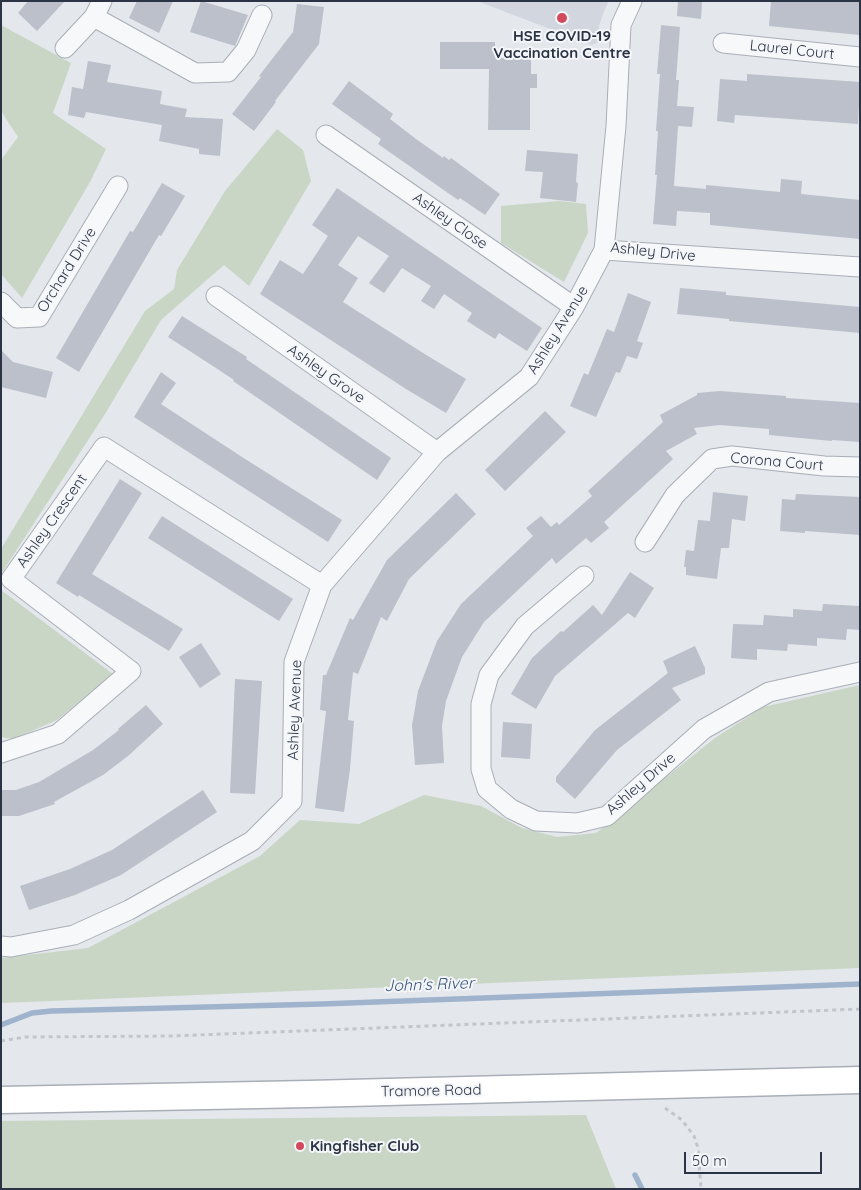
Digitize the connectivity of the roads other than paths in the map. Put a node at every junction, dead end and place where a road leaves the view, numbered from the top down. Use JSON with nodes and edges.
{"nodes":[{"id":1,"x":632,"y":1,"type":"edge"},
{"id":2,"x":98,"y":9,"type":"edge"},
{"id":3,"x":262,"y":15,"type":"dead end"},
{"id":4,"x":723,"y":43,"type":"dead end"},
{"id":5,"x":65,"y":48,"type":"dead end"},
{"id":6,"x":860,"y":57,"type":"edge"},
{"id":7,"x":326,"y":135,"type":"dead end"},
{"id":8,"x":118,"y":186,"type":"dead end"},
{"id":9,"x":604,"y":250,"type":"junction"},
{"id":10,"x":860,"y":267,"type":"edge"},
{"id":11,"x":216,"y":296,"type":"dead end"},
{"id":12,"x":1,"y":302,"type":"edge"},
{"id":13,"x":574,"y":307,"type":"junction"},
{"id":14,"x":437,"y":452,"type":"junction"},
{"id":15,"x":860,"y":466,"type":"edge"},
{"id":16,"x":645,"y":542,"type":"dead end"},
{"id":17,"x":584,"y":576,"type":"dead end"},
{"id":18,"x":322,"y":585,"type":"junction"},
{"id":19,"x":860,"y":672,"type":"edge"},
{"id":20,"x":1,"y":752,"type":"edge"},
{"id":21,"x":1,"y":946,"type":"edge"},
{"id":22,"x":860,"y":1080,"type":"edge"},
{"id":23,"x":1,"y":1100,"type":"edge"}],
"edges":[{"from":1,"to":9,"type":"street","name":"Ashley Drive"},
{"from":2,"to":3,"type":"street"},
{"from":2,"to":5,"type":"street"},
{"from":4,"to":6,"type":"street","name":"Laurel Court"},
{"from":7,"to":13,"type":"street","name":"Ashley Close"},
{"from":8,"to":12,"type":"street","name":"Orchard Drive"},
{"from":9,"to":10,"type":"street","name":"Ashley Drive"},
{"from":9,"to":13,"type":"street","name":"Ashley Avenue"},
{"from":11,"to":14,"type":"street","name":"Ashley Grove"},
{"from":13,"to":14,"type":"street","name":"Ashley Avenue"},
{"from":14,"to":18,"type":"street","name":"Ashley Avenue"},
{"from":15,"to":16,"type":"street","name":"Corona Court"},
{"from":17,"to":19,"type":"street","name":"Ashley Drive"},
{"from":18,"to":20,"type":"street","name":"Ashley Crescent"},
{"from":18,"to":21,"type":"street","name":"Ashley Avenue"},
{"from":22,"to":23,"type":"main road","name":"Tramore Road"}]}
